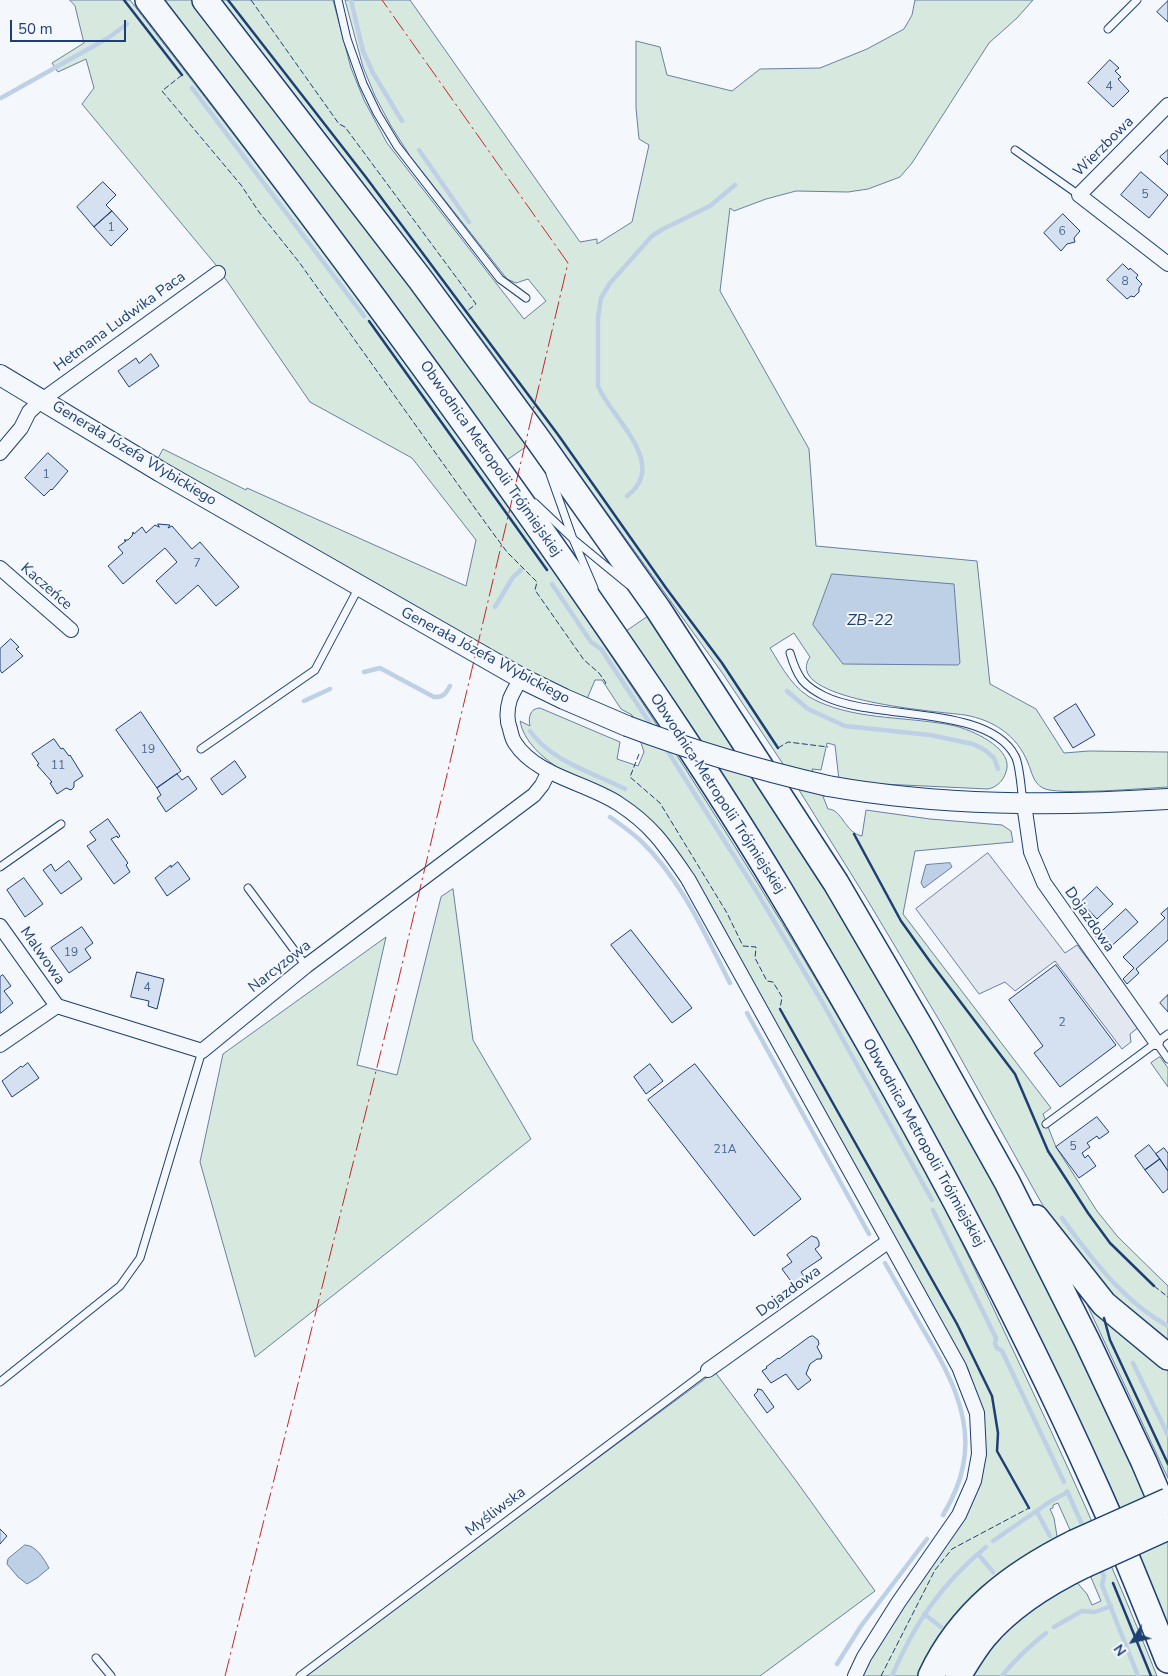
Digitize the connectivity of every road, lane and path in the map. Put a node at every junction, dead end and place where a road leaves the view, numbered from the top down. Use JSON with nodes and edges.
{"nodes":[{"id":1,"x":148,"y":0,"type":"edge"},
{"id":2,"x":205,"y":0,"type":"edge"},
{"id":3,"x":338,"y":0,"type":"edge"},
{"id":4,"x":1137,"y":0,"type":"edge"},
{"id":5,"x":1108,"y":29,"type":"dead end"},
{"id":6,"x":1168,"y":105,"type":"edge"},
{"id":7,"x":1015,"y":150,"type":"dead end"},
{"id":8,"x":1079,"y":195,"type":"junction"},
{"id":9,"x":1168,"y":264,"type":"edge"},
{"id":10,"x":218,"y":272,"type":"dead end"},
{"id":11,"x":526,"y":298,"type":"dead end"},
{"id":12,"x":0,"y":375,"type":"edge"},
{"id":13,"x":42,"y":400,"type":"junction"},
{"id":14,"x":537,"y":438,"type":"junction"},
{"id":15,"x":0,"y":453,"type":"edge"},
{"id":16,"x":497,"y":467,"type":"junction"},
{"id":17,"x":524,"y":493,"type":"dead end"},
{"id":18,"x":531,"y":499,"type":"dead end"},
{"id":19,"x":573,"y":539,"type":"junction"},
{"id":20,"x":0,"y":568,"type":"edge"},
{"id":21,"x":360,"y":587,"type":"junction"},
{"id":22,"x":596,"y":593,"type":"dead end"},
{"id":23,"x":600,"y":602,"type":"dead end"},
{"id":24,"x":658,"y":609,"type":"junction"},
{"id":25,"x":71,"y":630,"type":"dead end"},
{"id":26,"x":616,"y":638,"type":"junction"},
{"id":27,"x":790,"y":653,"type":"dead end"},
{"id":28,"x":521,"y":678,"type":"junction"},
{"id":29,"x":201,"y":749,"type":"dead end"},
{"id":30,"x":549,"y":770,"type":"junction"},
{"id":31,"x":1168,"y":799,"type":"edge"},
{"id":32,"x":1024,"y":804,"type":"junction"},
{"id":33,"x":61,"y":824,"type":"dead end"},
{"id":34,"x":0,"y":867,"type":"edge"},
{"id":35,"x":248,"y":888,"type":"dead end"},
{"id":36,"x":0,"y":926,"type":"edge"},
{"id":37,"x":306,"y":966,"type":"junction"},
{"id":38,"x":57,"y":1006,"type":"junction"},
{"id":39,"x":1168,"y":1034,"type":"edge"},
{"id":40,"x":1156,"y":1042,"type":"junction"},
{"id":41,"x":0,"y":1045,"type":"edge"},
{"id":42,"x":202,"y":1051,"type":"junction"},
{"id":43,"x":1168,"y":1058,"type":"edge"},
{"id":44,"x":1046,"y":1124,"type":"dead end"},
{"id":45,"x":1007,"y":1182,"type":"junction"},
{"id":46,"x":889,"y":1240,"type":"junction"},
{"id":47,"x":1168,"y":1357,"type":"edge"},
{"id":48,"x":708,"y":1370,"type":"joint"},
{"id":49,"x":0,"y":1382,"type":"edge"},
{"id":50,"x":1168,"y":1501,"type":"edge"},
{"id":51,"x":1168,"y":1518,"type":"edge"},
{"id":52,"x":1168,"y":1527,"type":"edge"},
{"id":53,"x":1079,"y":1554,"type":"junction"},
{"id":54,"x":96,"y":1658,"type":"dead end"},
{"id":55,"x":1168,"y":1660,"type":"edge"},
{"id":56,"x":111,"y":1676,"type":"edge"},
{"id":57,"x":300,"y":1676,"type":"edge"},
{"id":58,"x":855,"y":1676,"type":"edge"},
{"id":59,"x":931,"y":1676,"type":"edge"},
{"id":60,"x":958,"y":1676,"type":"edge"}],
"edges":[{"from":1,"to":16,"type":"highway","name":"Obwodnica Metropolii Trójmiejskiej"},
{"from":2,"to":14,"type":"highway"},
{"from":3,"to":11,"type":"lane"},
{"from":4,"to":5,"type":"lane"},
{"from":6,"to":8,"type":"street","name":"Wierzbowa"},
{"from":7,"to":8,"type":"lane"},
{"from":8,"to":9,"type":"street","name":"Wierzbowa"},
{"from":10,"to":13,"type":"street","name":"Hetmana Ludwika Paca"},
{"from":12,"to":13,"type":"main road","name":"Generała Józefa Wybickiego"},
{"from":13,"to":15,"type":"street","name":"Hetmana Ludwika Paca"},
{"from":13,"to":21,"type":"main road","name":"Generała Józefa Wybickiego"},
{"from":14,"to":19,"type":"lane"},
{"from":14,"to":24,"type":"highway"},
{"from":16,"to":17,"type":"lane"},
{"from":16,"to":26,"type":"highway","name":"Obwodnica Metropolii Trójmiejskiej"},
{"from":18,"to":19,"type":"lane"},
{"from":19,"to":22,"type":"lane"},
{"from":19,"to":24,"type":"lane"},
{"from":20,"to":25,"type":"street","name":"Kaczeńce"},
{"from":21,"to":28,"type":"main road","name":"Generała Józefa Wybickiego"},
{"from":21,"to":29,"type":"lane"},
{"from":23,"to":26,"type":"lane"},
{"from":24,"to":45,"type":"highway"},
{"from":26,"to":55,"type":"highway","name":"Obwodnica Metropolii Trójmiejskiej"},
{"from":27,"to":32,"type":"lane"},
{"from":28,"to":30,"type":"street"},
{"from":28,"to":32,"type":"main road","name":"Generała Józefa Wybickiego","bridge":true},
{"from":30,"to":37,"type":"street","name":"Narcyzowa"},
{"from":30,"to":46,"type":"street"},
{"from":31,"to":32,"type":"main road","name":"Generała Józefa Wybickiego"},
{"from":32,"to":40,"type":"street","name":"Dojazdowa"},
{"from":33,"to":34,"type":"lane"},
{"from":35,"to":37,"type":"lane"},
{"from":36,"to":38,"type":"street","name":"Malwowa"},
{"from":37,"to":42,"type":"street","name":"Narcyzowa"},
{"from":38,"to":41,"type":"street"},
{"from":38,"to":42,"type":"street"},
{"from":39,"to":40,"type":"lane"},
{"from":40,"to":43,"type":"lane"},
{"from":40,"to":44,"type":"lane"},
{"from":42,"to":49,"type":"lane"},
{"from":45,"to":47,"type":"highway"},
{"from":45,"to":51,"type":"highway"},
{"from":46,"to":48,"type":"street","name":"Dojazdowa"},
{"from":46,"to":58,"type":"street"},
{"from":48,"to":57,"type":"lane","name":"Myśliwska"},
{"from":50,"to":53,"type":"highway","bridge":true},
{"from":52,"to":53,"type":"highway","bridge":true},
{"from":53,"to":59,"type":"highway"},
{"from":53,"to":60,"type":"highway"},
{"from":54,"to":56,"type":"lane"}]}
